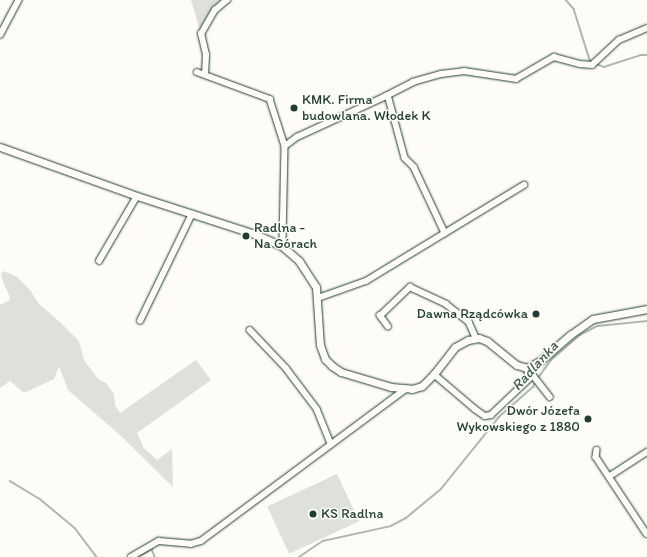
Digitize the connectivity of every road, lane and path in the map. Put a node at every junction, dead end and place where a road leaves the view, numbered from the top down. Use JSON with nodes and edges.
{"nodes":[{"id":1,"x":19,"y":0,"type":"edge"},
{"id":2,"x":227,"y":0,"type":"edge"},
{"id":3,"x":647,"y":28,"type":"edge"},
{"id":4,"x":0,"y":35,"type":"edge"},
{"id":5,"x":198,"y":72,"type":"dead end"},
{"id":6,"x":205,"y":75,"type":"junction"},
{"id":7,"x":388,"y":95,"type":"junction"},
{"id":8,"x":285,"y":146,"type":"junction"},
{"id":9,"x":0,"y":147,"type":"edge"},
{"id":10,"x":524,"y":185,"type":"dead end"},
{"id":11,"x":136,"y":196,"type":"junction"},
{"id":12,"x":192,"y":214,"type":"junction"},
{"id":13,"x":444,"y":233,"type":"junction"},
{"id":14,"x":282,"y":246,"type":"junction"},
{"id":15,"x":99,"y":261,"type":"dead end"},
{"id":16,"x":318,"y":298,"type":"junction"},
{"id":17,"x":647,"y":309,"type":"edge"},
{"id":18,"x":140,"y":321,"type":"dead end"},
{"id":19,"x":388,"y":327,"type":"dead end"},
{"id":20,"x":250,"y":330,"type":"dead end"},
{"id":21,"x":476,"y":338,"type":"junction"},
{"id":22,"x":528,"y":368,"type":"junction"},
{"id":23,"x":434,"y":374,"type":"junction"},
{"id":24,"x":406,"y":389,"type":"junction"},
{"id":25,"x":550,"y":397,"type":"dead end"},
{"id":26,"x":331,"y":444,"type":"junction"},
{"id":27,"x":597,"y":450,"type":"dead end"},
{"id":28,"x":647,"y":452,"type":"edge"},
{"id":29,"x":610,"y":476,"type":"junction"},
{"id":30,"x":647,"y":534,"type":"edge"},
{"id":31,"x":131,"y":557,"type":"edge"}],
"edges":[{"from":1,"to":4,"type":"street"},
{"from":2,"to":6,"type":"street"},
{"from":3,"to":7,"type":"street"},
{"from":5,"to":6,"type":"street"},
{"from":6,"to":8,"type":"street"},
{"from":7,"to":8,"type":"street"},
{"from":7,"to":13,"type":"street"},
{"from":8,"to":14,"type":"street"},
{"from":9,"to":11,"type":"street"},
{"from":10,"to":13,"type":"street"},
{"from":11,"to":12,"type":"street"},
{"from":11,"to":15,"type":"street"},
{"from":12,"to":14,"type":"street"},
{"from":12,"to":18,"type":"street"},
{"from":13,"to":16,"type":"street"},
{"from":14,"to":16,"type":"street"},
{"from":16,"to":24,"type":"street"},
{"from":17,"to":22,"type":"street"},
{"from":19,"to":21,"type":"street"},
{"from":20,"to":26,"type":"street"},
{"from":21,"to":22,"type":"street"},
{"from":21,"to":23,"type":"street"},
{"from":22,"to":23,"type":"street"},
{"from":22,"to":25,"type":"street"},
{"from":23,"to":24,"type":"street"},
{"from":24,"to":26,"type":"street"},
{"from":26,"to":31,"type":"street"},
{"from":27,"to":29,"type":"street"},
{"from":28,"to":29,"type":"street"},
{"from":29,"to":30,"type":"street"}]}
